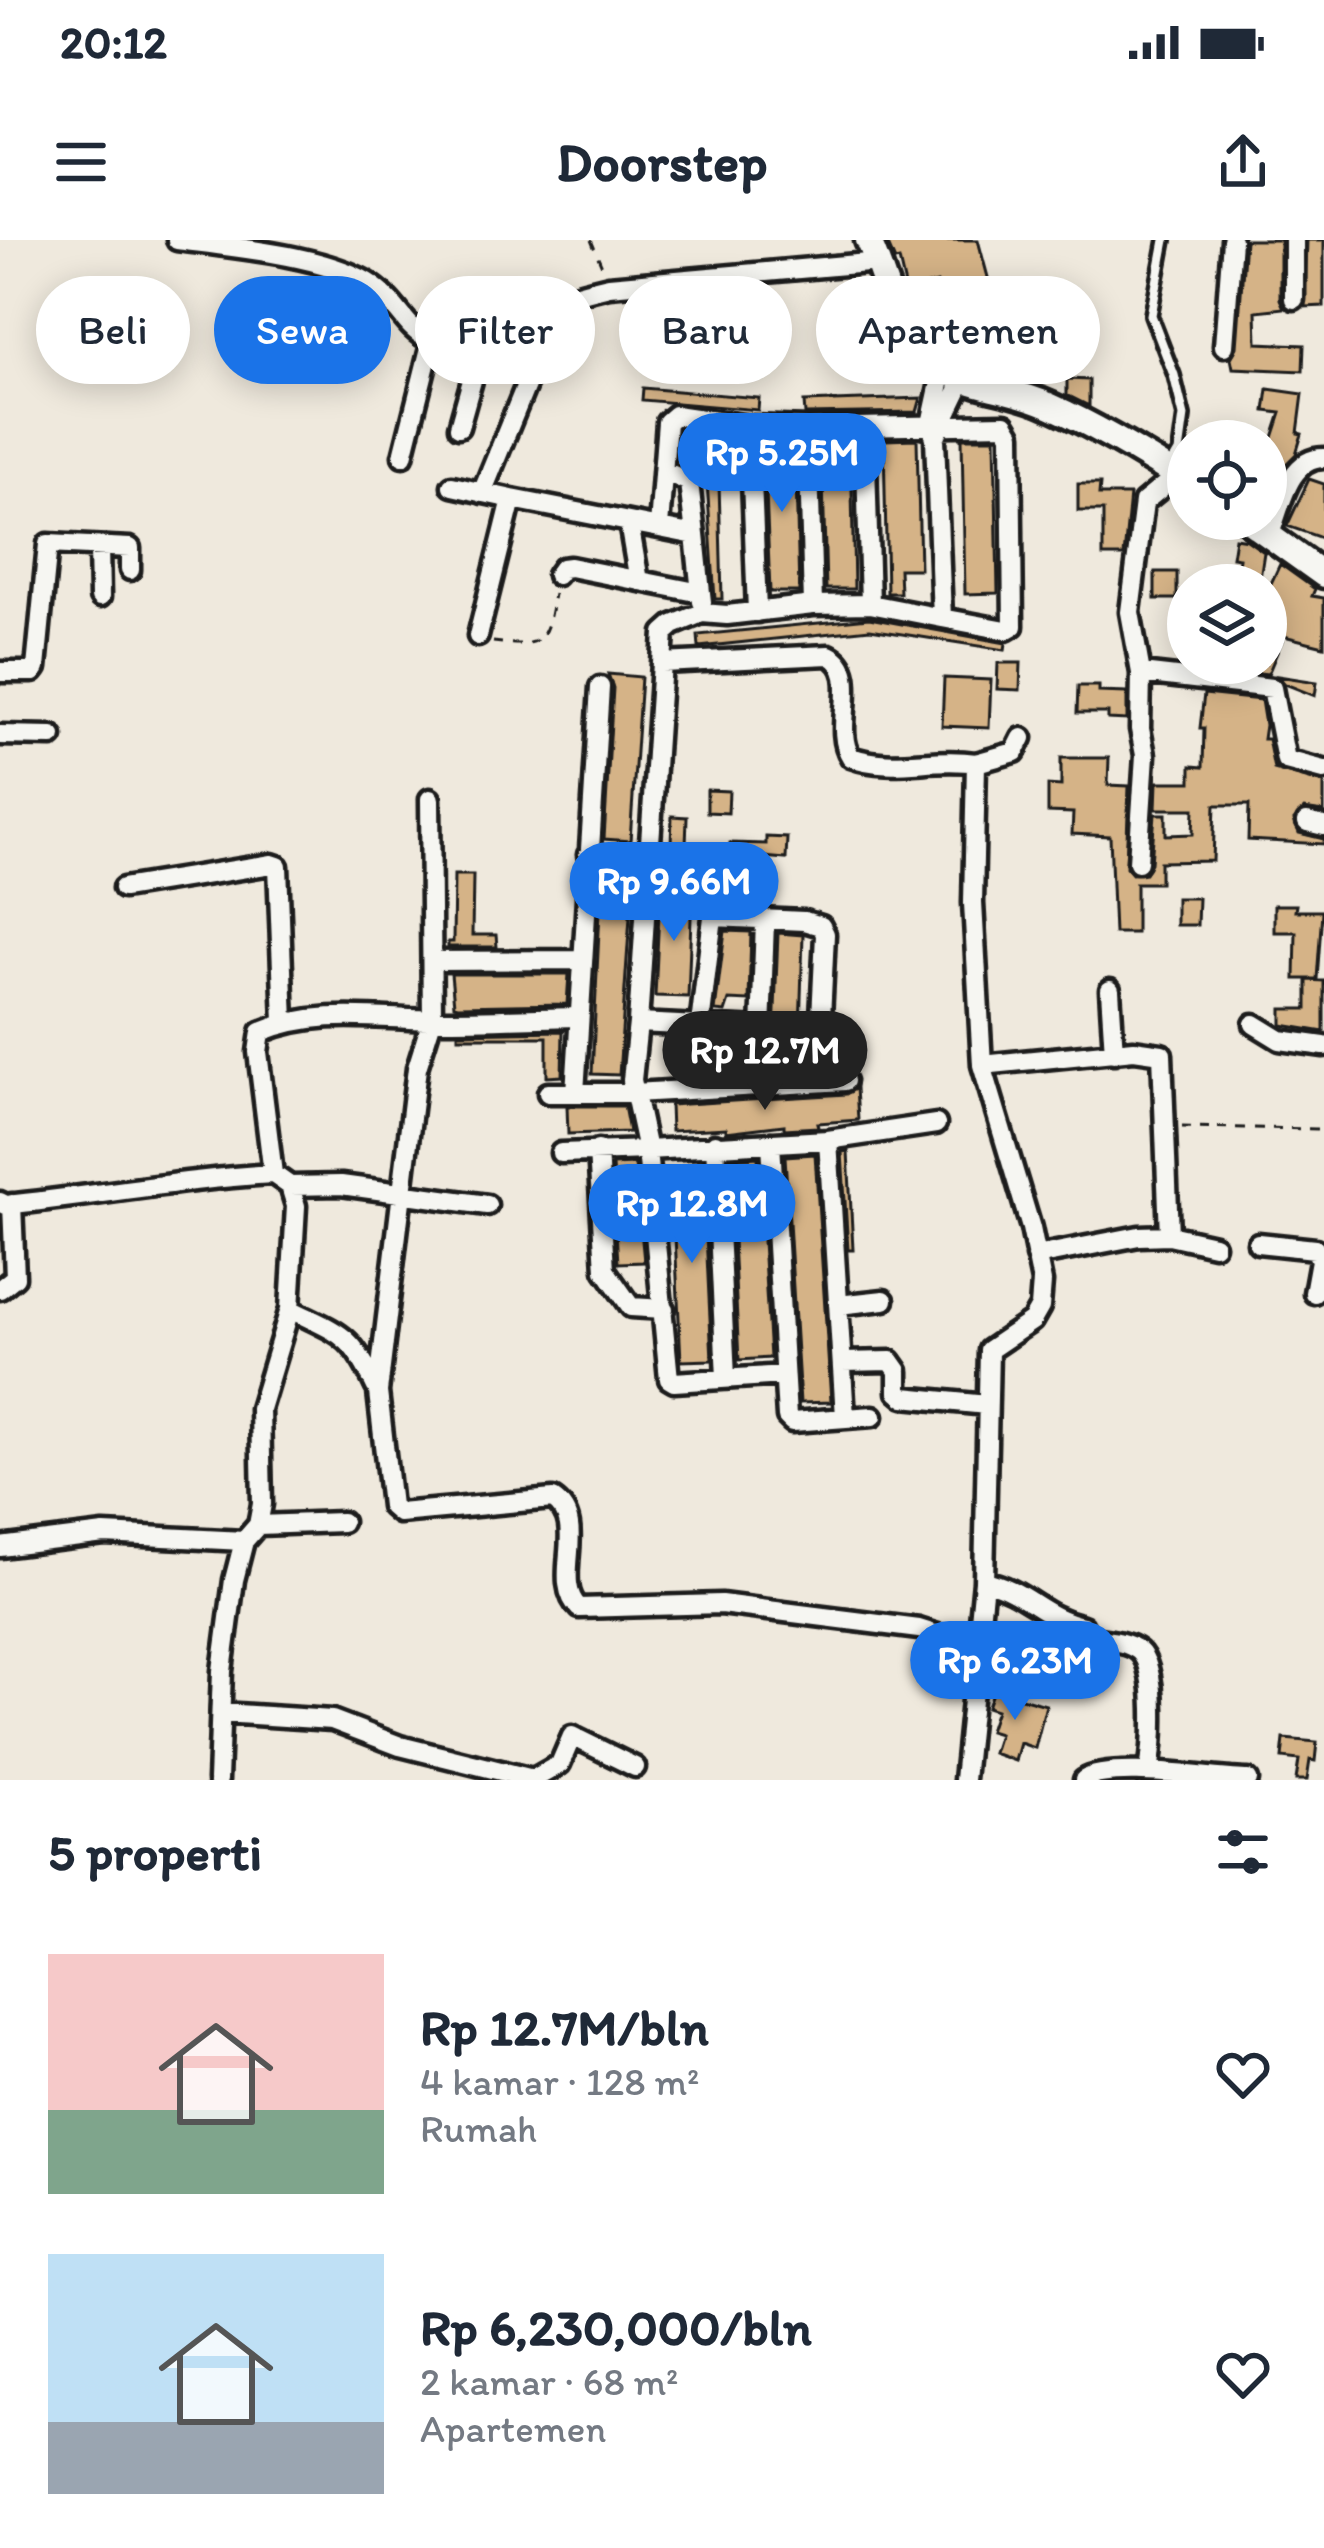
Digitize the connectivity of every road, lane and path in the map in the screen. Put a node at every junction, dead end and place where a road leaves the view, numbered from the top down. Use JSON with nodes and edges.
{"nodes":[{"id":1,"x":177,"y":240,"type":"edge"},
{"id":2,"x":591,"y":240,"type":"edge"},
{"id":3,"x":1165,"y":240,"type":"edge"},
{"id":4,"x":1232,"y":240,"type":"edge"},
{"id":5,"x":1294,"y":240,"type":"edge"},
{"id":6,"x":252,"y":245,"type":"edge"},
{"id":7,"x":873,"y":251,"type":"edge"},
{"id":8,"x":709,"y":276,"type":"edge"},
{"id":9,"x":619,"y":285,"type":"edge"},
{"id":10,"x":609,"y":286,"type":"junction"},
{"id":11,"x":595,"y":289,"type":"edge"},
{"id":12,"x":1294,"y":299,"type":"dead end"},
{"id":13,"x":415,"y":331,"type":"edge"},
{"id":14,"x":1224,"y":346,"type":"dead end"},
{"id":15,"x":421,"y":384,"type":"edge"},
{"id":16,"x":471,"y":384,"type":"edge"},
{"id":17,"x":526,"y":384,"type":"edge"},
{"id":18,"x":950,"y":384,"type":"edge"},
{"id":19,"x":983,"y":384,"type":"edge"},
{"id":20,"x":1183,"y":420,"type":"edge"},
{"id":21,"x":459,"y":427,"type":"dead end"},
{"id":22,"x":750,"y":427,"type":"junction"},
{"id":23,"x":865,"y":427,"type":"junction"},
{"id":24,"x":808,"y":428,"type":"junction"},
{"id":25,"x":936,"y":429,"type":"junction"},
{"id":26,"x":403,"y":456,"type":"dead end"},
{"id":27,"x":1324,"y":458,"type":"edge"},
{"id":28,"x":1167,"y":469,"type":"edge"},
{"id":29,"x":664,"y":471,"type":"junction"},
{"id":30,"x":1167,"y":483,"type":"edge"},
{"id":31,"x":452,"y":487,"type":"dead end"},
{"id":32,"x":482,"y":493,"type":"junction"},
{"id":33,"x":1287,"y":493,"type":"edge"},
{"id":34,"x":512,"y":499,"type":"junction"},
{"id":35,"x":629,"y":523,"type":"junction"},
{"id":36,"x":659,"y":527,"type":"junction"},
{"id":37,"x":695,"y":536,"type":"junction"},
{"id":38,"x":1278,"y":540,"type":"edge"},
{"id":39,"x":99,"y":547,"type":"junction"},
{"id":40,"x":130,"y":570,"type":"dead end"},
{"id":41,"x":557,"y":574,"type":"joint"},
{"id":42,"x":1324,"y":575,"type":"edge"},
{"id":43,"x":639,"y":580,"type":"junction"},
{"id":44,"x":100,"y":597,"type":"dead end"},
{"id":45,"x":702,"y":603,"type":"junction"},
{"id":46,"x":870,"y":604,"type":"junction"},
{"id":47,"x":814,"y":605,"type":"junction"},
{"id":48,"x":758,"y":612,"type":"junction"},
{"id":49,"x":943,"y":618,"type":"junction"},
{"id":50,"x":478,"y":636,"type":"joint"},
{"id":51,"x":662,"y":663,"type":"junction"},
{"id":52,"x":0,"y":672,"type":"edge"},
{"id":53,"x":1141,"y":673,"type":"junction"},
{"id":54,"x":600,"y":687,"type":"dead end"},
{"id":55,"x":0,"y":735,"type":"edge"},
{"id":56,"x":52,"y":736,"type":"dead end"},
{"id":57,"x":1022,"y":738,"type":"dead end"},
{"id":58,"x":976,"y":763,"type":"junction"},
{"id":59,"x":1324,"y":770,"type":"edge"},
{"id":60,"x":430,"y":799,"type":"dead end"},
{"id":61,"x":589,"y":855,"type":"junction"},
{"id":62,"x":1138,"y":862,"type":"dead end"},
{"id":63,"x":649,"y":868,"type":"junction"},
{"id":64,"x":123,"y":888,"type":"dead end"},
{"id":65,"x":712,"y":917,"type":"junction"},
{"id":66,"x":765,"y":922,"type":"junction"},
{"id":67,"x":582,"y":960,"type":"junction"},
{"id":68,"x":432,"y":961,"type":"junction"},
{"id":69,"x":1110,"y":990,"type":"dead end"},
{"id":70,"x":577,"y":1017,"type":"junction"},
{"id":71,"x":432,"y":1020,"type":"junction"},
{"id":72,"x":284,"y":1022,"type":"junction"},
{"id":73,"x":638,"y":1023,"type":"junction"},
{"id":74,"x":1254,"y":1024,"type":"dead end"},
{"id":75,"x":700,"y":1025,"type":"junction"},
{"id":76,"x":760,"y":1029,"type":"junction"},
{"id":77,"x":1324,"y":1046,"type":"edge"},
{"id":78,"x":1114,"y":1053,"type":"junction"},
{"id":79,"x":982,"y":1065,"type":"junction"},
{"id":80,"x":818,"y":1081,"type":"junction"},
{"id":81,"x":845,"y":1081,"type":"dead end"},
{"id":82,"x":759,"y":1085,"type":"junction"},
{"id":83,"x":548,"y":1093,"type":"dead end"},
{"id":84,"x":575,"y":1093,"type":"junction"},
{"id":85,"x":634,"y":1093,"type":"junction"},
{"id":86,"x":936,"y":1124,"type":"dead end"},
{"id":87,"x":1163,"y":1127,"type":"junction"},
{"id":88,"x":1324,"y":1129,"type":"edge"},
{"id":89,"x":829,"y":1140,"type":"junction"},
{"id":90,"x":770,"y":1143,"type":"junction"},
{"id":91,"x":715,"y":1144,"type":"junction"},
{"id":92,"x":598,"y":1150,"type":"junction"},
{"id":93,"x":647,"y":1150,"type":"junction"},
{"id":94,"x":560,"y":1153,"type":"dead end"},
{"id":95,"x":281,"y":1180,"type":"junction"},
{"id":96,"x":400,"y":1193,"type":"junction"},
{"id":97,"x":6,"y":1203,"type":"edge"},
{"id":98,"x":487,"y":1205,"type":"dead end"},
{"id":99,"x":1168,"y":1235,"type":"junction"},
{"id":100,"x":1258,"y":1243,"type":"dead end"},
{"id":101,"x":1214,"y":1245,"type":"dead end"},
{"id":102,"x":1036,"y":1256,"type":"junction"},
{"id":103,"x":1322,"y":1260,"type":"edge"},
{"id":104,"x":0,"y":1289,"type":"edge"},
{"id":105,"x":1314,"y":1293,"type":"dead end"},
{"id":106,"x":884,"y":1300,"type":"dead end"},
{"id":107,"x":838,"y":1304,"type":"junction"},
{"id":108,"x":290,"y":1309,"type":"junction"},
{"id":109,"x":664,"y":1309,"type":"junction"},
{"id":110,"x":842,"y":1362,"type":"junction"},
{"id":111,"x":784,"y":1375,"type":"junction"},
{"id":112,"x":726,"y":1378,"type":"junction"},
{"id":113,"x":378,"y":1392,"type":"junction"},
{"id":114,"x":987,"y":1405,"type":"junction"},
{"id":115,"x":873,"y":1416,"type":"dead end"},
{"id":116,"x":845,"y":1417,"type":"junction"},
{"id":117,"x":342,"y":1522,"type":"dead end"},
{"id":118,"x":258,"y":1525,"type":"junction"},
{"id":119,"x":244,"y":1541,"type":"junction"},
{"id":120,"x":0,"y":1547,"type":"edge"},
{"id":121,"x":984,"y":1581,"type":"junction"},
{"id":122,"x":976,"y":1647,"type":"junction"},
{"id":123,"x":220,"y":1713,"type":"junction"},
{"id":124,"x":635,"y":1767,"type":"dead end"},
{"id":125,"x":1149,"y":1772,"type":"junction"},
{"id":126,"x":533,"y":1779,"type":"edge"},
{"id":127,"x":218,"y":1780,"type":"edge"},
{"id":128,"x":964,"y":1780,"type":"edge"},
{"id":129,"x":1084,"y":1780,"type":"edge"},
{"id":130,"x":1248,"y":1780,"type":"edge"}],
"edges":[{"from":1,"to":6,"type":"street"},
{"from":2,"to":10,"type":"path"},
{"from":3,"to":20,"type":"lane"},
{"from":4,"to":14,"type":"street"},
{"from":5,"to":12,"type":"street"},
{"from":6,"to":13,"type":"street"},
{"from":7,"to":8,"type":"street"},
{"from":9,"to":10,"type":"street"},
{"from":10,"to":11,"type":"street"},
{"from":15,"to":26,"type":"street"},
{"from":16,"to":21,"type":"street"},
{"from":17,"to":32,"type":"street"},
{"from":18,"to":25,"type":"street"},
{"from":19,"to":28,"type":"street"},
{"from":22,"to":24,"type":"street"},
{"from":22,"to":29,"type":"street"},
{"from":22,"to":48,"type":"street"},
{"from":23,"to":24,"type":"street"},
{"from":23,"to":25,"type":"street"},
{"from":23,"to":46,"type":"street"},
{"from":24,"to":47,"type":"street"},
{"from":25,"to":49,"type":"street"},
{"from":25,"to":49,"type":"street"},
{"from":27,"to":33,"type":"street"},
{"from":29,"to":36,"type":"street"},
{"from":29,"to":37,"type":"street"},
{"from":30,"to":53,"type":"street"},
{"from":31,"to":32,"type":"street"},
{"from":32,"to":34,"type":"street"},
{"from":34,"to":35,"type":"street"},
{"from":34,"to":50,"type":"street"},
{"from":35,"to":36,"type":"street"},
{"from":35,"to":43,"type":"street"},
{"from":36,"to":37,"type":"street"},
{"from":37,"to":45,"type":"street"},
{"from":38,"to":42,"type":"street"},
{"from":39,"to":40,"type":"street"},
{"from":39,"to":44,"type":"street"},
{"from":39,"to":52,"type":"street"},
{"from":41,"to":43,"type":"street"},
{"from":41,"to":50,"type":"path"},
{"from":43,"to":45,"type":"street"},
{"from":45,"to":48,"type":"street"},
{"from":45,"to":51,"type":"street"},
{"from":46,"to":47,"type":"street"},
{"from":46,"to":49,"type":"street"},
{"from":47,"to":48,"type":"street"},
{"from":51,"to":58,"type":"street"},
{"from":51,"to":63,"type":"street"},
{"from":53,"to":59,"type":"street"},
{"from":53,"to":62,"type":"street"},
{"from":54,"to":61,"type":"street"},
{"from":55,"to":56,"type":"street"},
{"from":57,"to":58,"type":"street"},
{"from":58,"to":79,"type":"street"},
{"from":60,"to":68,"type":"street"},
{"from":61,"to":63,"type":"street"},
{"from":61,"to":67,"type":"street"},
{"from":63,"to":65,"type":"street"},
{"from":63,"to":73,"type":"street"},
{"from":64,"to":72,"type":"street"},
{"from":65,"to":66,"type":"street"},
{"from":65,"to":75,"type":"street"},
{"from":66,"to":76,"type":"street"},
{"from":66,"to":80,"type":"street"},
{"from":67,"to":68,"type":"street"},
{"from":67,"to":70,"type":"street"},
{"from":68,"to":71,"type":"street"},
{"from":69,"to":78,"type":"street"},
{"from":70,"to":71,"type":"street"},
{"from":70,"to":84,"type":"street"},
{"from":71,"to":72,"type":"street"},
{"from":71,"to":96,"type":"street"},
{"from":72,"to":95,"type":"street"},
{"from":73,"to":75,"type":"street"},
{"from":73,"to":85,"type":"street"},
{"from":74,"to":77,"type":"street"},
{"from":75,"to":76,"type":"street"},
{"from":76,"to":82,"type":"street"},
{"from":78,"to":79,"type":"street"},
{"from":78,"to":87,"type":"street"},
{"from":79,"to":102,"type":"street"},
{"from":80,"to":81,"type":"street"},
{"from":80,"to":82,"type":"street"},
{"from":82,"to":85,"type":"street"},
{"from":83,"to":84,"type":"street"},
{"from":84,"to":85,"type":"street"},
{"from":85,"to":93,"type":"street"},
{"from":86,"to":89,"type":"street"},
{"from":87,"to":88,"type":"path"},
{"from":87,"to":99,"type":"street"},
{"from":89,"to":90,"type":"street"},
{"from":89,"to":107,"type":"street"},
{"from":90,"to":91,"type":"street"},
{"from":90,"to":111,"type":"street"},
{"from":91,"to":93,"type":"street"},
{"from":91,"to":112,"type":"street"},
{"from":92,"to":93,"type":"street"},
{"from":92,"to":94,"type":"street"},
{"from":92,"to":109,"type":"street"},
{"from":93,"to":109,"type":"street"},
{"from":95,"to":96,"type":"street"},
{"from":95,"to":97,"type":"street"},
{"from":95,"to":108,"type":"street"},
{"from":96,"to":98,"type":"street"},
{"from":96,"to":113,"type":"street"},
{"from":97,"to":104,"type":"street"},
{"from":99,"to":101,"type":"street"},
{"from":99,"to":102,"type":"street"},
{"from":100,"to":103,"type":"street"},
{"from":102,"to":114,"type":"street"},
{"from":103,"to":105,"type":"street"},
{"from":106,"to":107,"type":"street"},
{"from":107,"to":110,"type":"street"},
{"from":108,"to":113,"type":"street"},
{"from":108,"to":118,"type":"street"},
{"from":109,"to":112,"type":"street"},
{"from":110,"to":114,"type":"street"},
{"from":110,"to":116,"type":"street"},
{"from":111,"to":112,"type":"street"},
{"from":111,"to":116,"type":"street"},
{"from":113,"to":122,"type":"street"},
{"from":114,"to":121,"type":"street"},
{"from":115,"to":116,"type":"street"},
{"from":117,"to":118,"type":"street"},
{"from":118,"to":119,"type":"street"},
{"from":119,"to":120,"type":"street"},
{"from":119,"to":123,"type":"street"},
{"from":121,"to":122,"type":"street"},
{"from":121,"to":125,"type":"street"},
{"from":122,"to":128,"type":"street"},
{"from":123,"to":126,"type":"street"},
{"from":123,"to":127,"type":"street"},
{"from":124,"to":126,"type":"street"},
{"from":125,"to":129,"type":"street"},
{"from":125,"to":130,"type":"street"}]}
